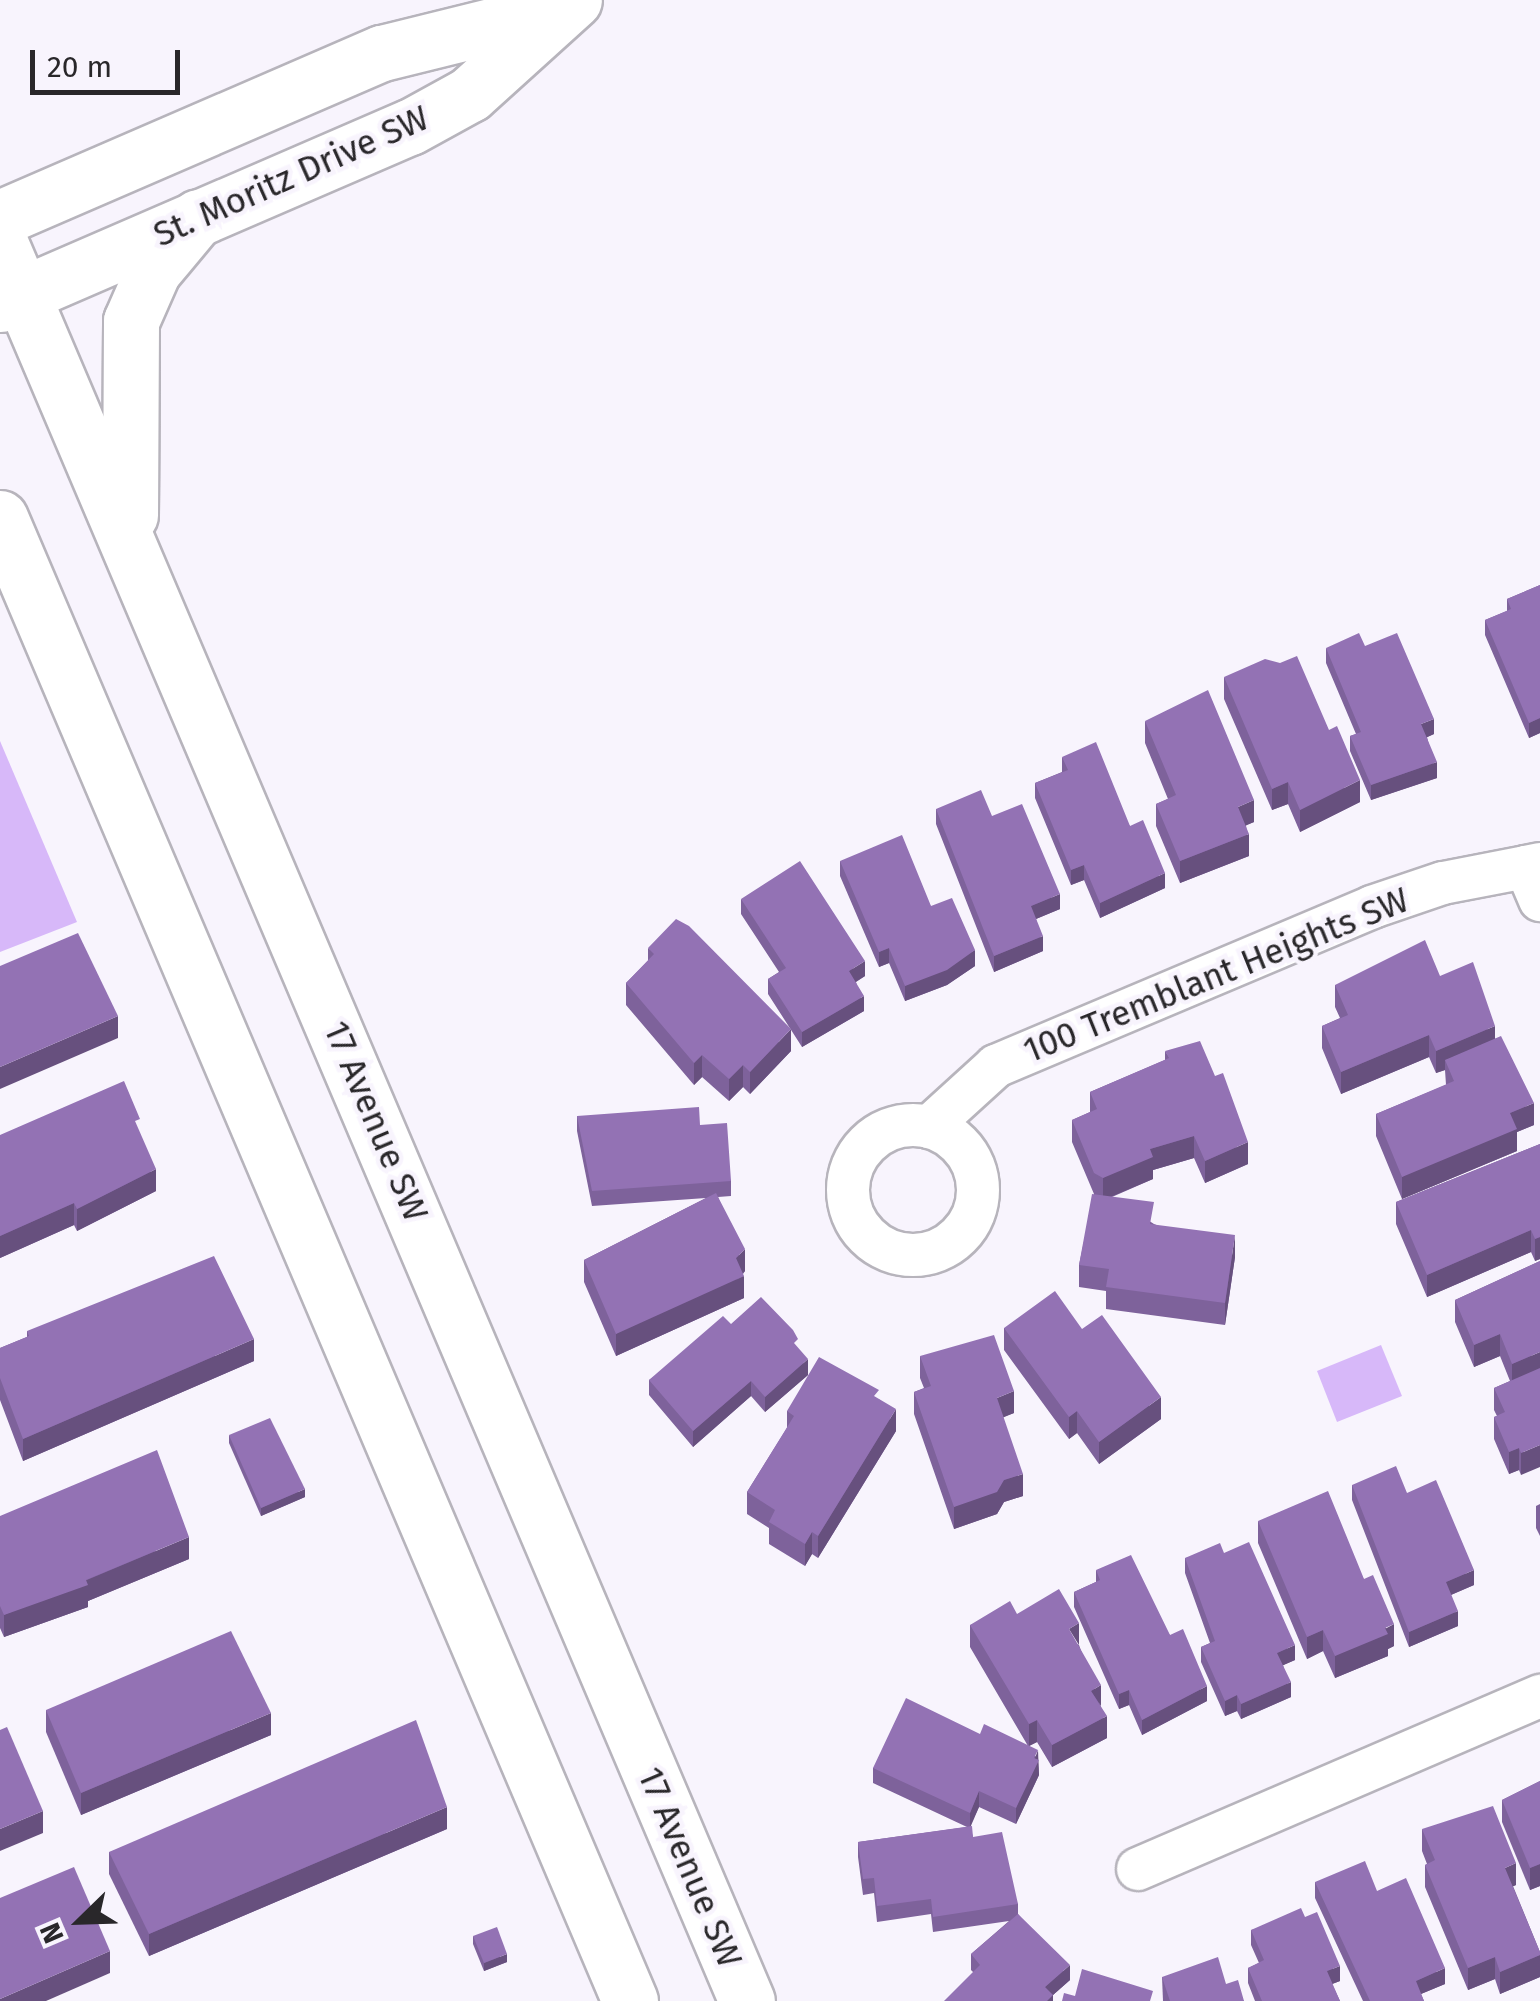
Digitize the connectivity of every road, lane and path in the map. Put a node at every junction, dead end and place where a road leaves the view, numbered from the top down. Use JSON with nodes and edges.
{"nodes":[{"id":1,"x":565,"y":5,"type":"edge"},
{"id":2,"x":198,"y":217,"type":"junction"},
{"id":3,"x":0,"y":218,"type":"edge"},
{"id":4,"x":0,"y":243,"type":"edge"},
{"id":5,"x":11,"y":300,"type":"edge"},
{"id":6,"x":0,"y":518,"type":"edge"},
{"id":7,"x":130,"y":538,"type":"junction"},
{"id":8,"x":1535,"y":877,"type":"edge"},
{"id":9,"x":929,"y":1127,"type":"dead end"},
{"id":10,"x":1540,"y":1696,"type":"edge"},
{"id":11,"x":1138,"y":1869,"type":"dead end"},
{"id":12,"x":630,"y":2001,"type":"edge"},
{"id":13,"x":747,"y":2001,"type":"edge"}],
"edges":[{"from":1,"to":2,"type":"main road","name":"St. Moritz Drive SW"},
{"from":1,"to":3,"type":"main road","name":"St. Moritz Drive SW"},
{"from":2,"to":5,"type":"main road","name":"St. Moritz Drive SW"},
{"from":2,"to":7,"type":"main road"},
{"from":4,"to":5,"type":"main road","name":"17 Avenue SW"},
{"from":5,"to":7,"type":"main road","name":"17 Avenue SW"},
{"from":6,"to":12,"type":"main road"},
{"from":7,"to":13,"type":"main road","name":"17 Avenue SW"},
{"from":8,"to":9,"type":"street","name":"100 Tremblant Heights SW"},
{"from":10,"to":11,"type":"street"}]}
